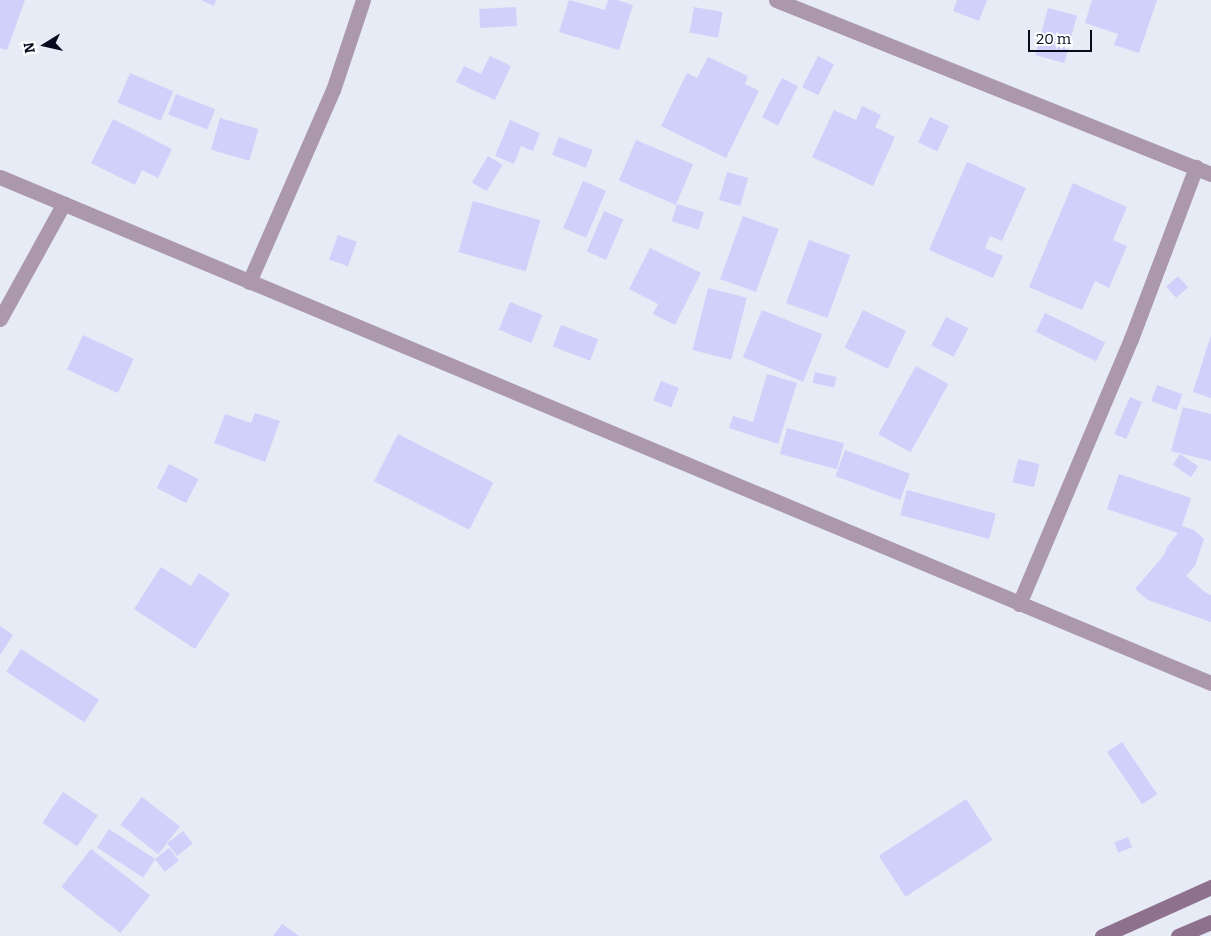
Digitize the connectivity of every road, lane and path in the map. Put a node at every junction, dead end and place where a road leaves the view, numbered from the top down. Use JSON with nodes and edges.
{"nodes":[{"id":1,"x":363,"y":0,"type":"edge"},
{"id":2,"x":778,"y":0,"type":"edge"},
{"id":3,"x":1196,"y":167,"type":"junction"},
{"id":4,"x":1211,"y":174,"type":"edge"},
{"id":5,"x":0,"y":177,"type":"edge"},
{"id":6,"x":64,"y":204,"type":"junction"},
{"id":7,"x":249,"y":282,"type":"junction"},
{"id":8,"x":0,"y":319,"type":"edge"},
{"id":9,"x":1018,"y":604,"type":"junction"},
{"id":10,"x":1211,"y":683,"type":"edge"},
{"id":11,"x":1211,"y":887,"type":"edge"},
{"id":12,"x":1211,"y":922,"type":"edge"},
{"id":13,"x":1102,"y":936,"type":"edge"},
{"id":14,"x":1178,"y":936,"type":"edge"}],
"edges":[{"from":1,"to":7,"type":"street"},
{"from":2,"to":3,"type":"street"},
{"from":3,"to":4,"type":"street"},
{"from":3,"to":9,"type":"street"},
{"from":5,"to":6,"type":"street"},
{"from":6,"to":7,"type":"street"},
{"from":6,"to":8,"type":"street"},
{"from":7,"to":9,"type":"street"},
{"from":9,"to":10,"type":"street"},
{"from":11,"to":13,"type":"main road"},
{"from":12,"to":14,"type":"main road"}]}
